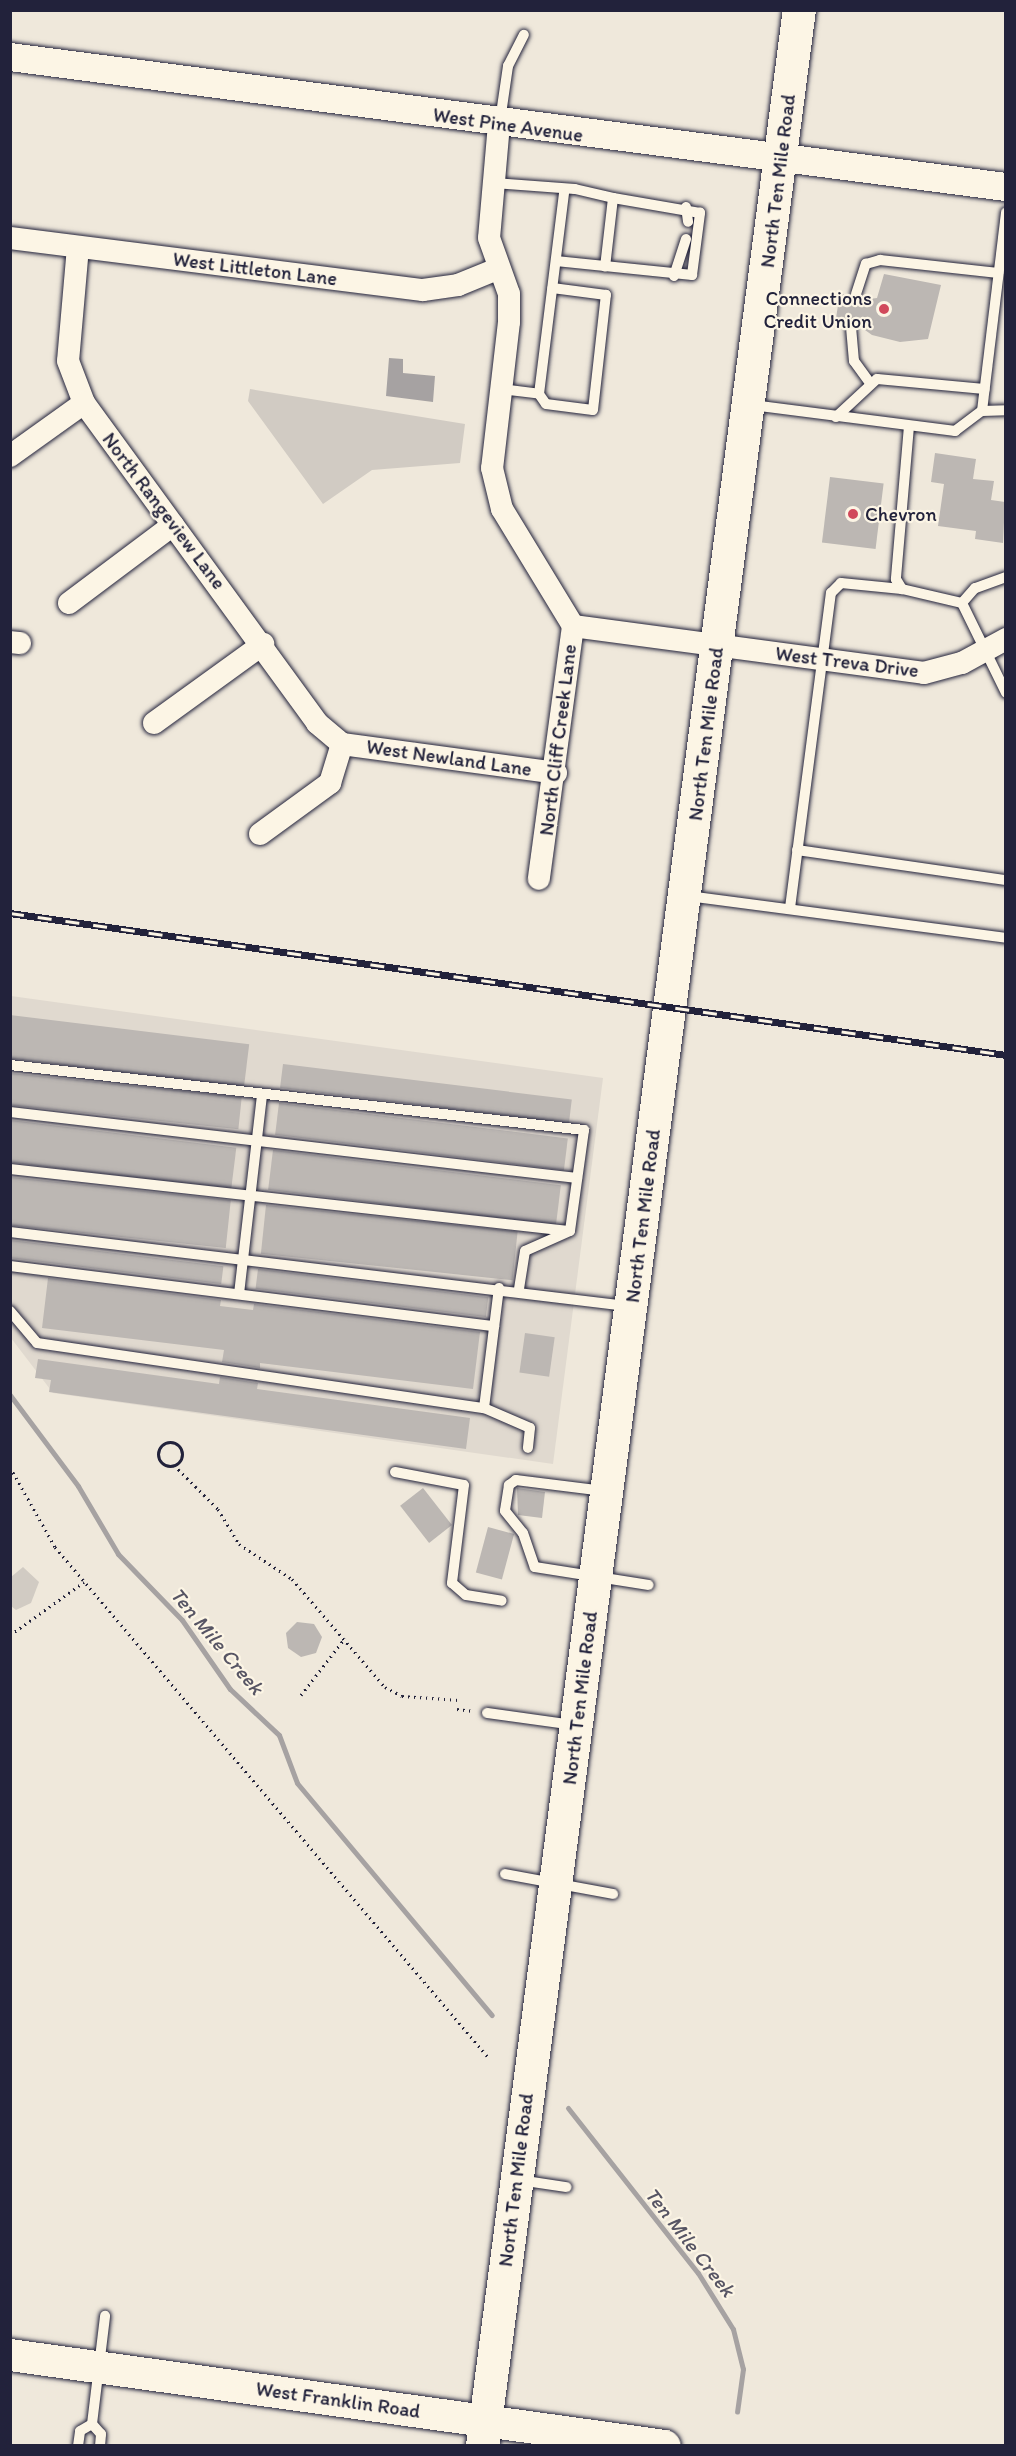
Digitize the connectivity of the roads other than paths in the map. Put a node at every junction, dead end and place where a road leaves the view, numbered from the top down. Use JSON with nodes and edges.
{"nodes":[{"id":1,"x":799,"y":10,"type":"edge"},
{"id":2,"x":524,"y":35,"type":"dead end"},
{"id":3,"x":10,"y":57,"type":"edge"},
{"id":4,"x":499,"y":124,"type":"junction"},
{"id":5,"x":780,"y":161,"type":"junction"},
{"id":6,"x":494,"y":183,"type":"junction"},
{"id":7,"x":1005,"y":187,"type":"edge"},
{"id":8,"x":564,"y":192,"type":"junction"},
{"id":9,"x":613,"y":198,"type":"junction"},
{"id":10,"x":686,"y":207,"type":"junction"},
{"id":11,"x":1005,"y":212,"type":"edge"},
{"id":12,"x":687,"y":222,"type":"dead end"},
{"id":13,"x":10,"y":237,"type":"edge"},
{"id":14,"x":686,"y":239,"type":"dead end"},
{"id":15,"x":78,"y":247,"type":"junction"},
{"id":16,"x":556,"y":261,"type":"junction"},
{"id":17,"x":605,"y":267,"type":"junction"},
{"id":18,"x":497,"y":268,"type":"junction"},
{"id":19,"x":998,"y":273,"type":"junction"},
{"id":20,"x":674,"y":276,"type":"junction"},
{"id":21,"x":552,"y":288,"type":"junction"},
{"id":22,"x":856,"y":294,"type":"dead end"},
{"id":23,"x":851,"y":327,"type":"dead end"},
{"id":24,"x":870,"y":382,"type":"junction"},
{"id":25,"x":501,"y":389,"type":"junction"},
{"id":26,"x":985,"y":389,"type":"junction"},
{"id":27,"x":539,"y":394,"type":"junction"},
{"id":28,"x":84,"y":403,"type":"junction"},
{"id":29,"x":749,"y":404,"type":"junction"},
{"id":30,"x":1005,"y":410,"type":"edge"},
{"id":31,"x":982,"y":411,"type":"junction"},
{"id":32,"x":836,"y":417,"type":"junction"},
{"id":33,"x":909,"y":426,"type":"junction"},
{"id":34,"x":10,"y":456,"type":"edge"},
{"id":35,"x":173,"y":525,"type":"junction"},
{"id":36,"x":1005,"y":577,"type":"edge"},
{"id":37,"x":902,"y":589,"type":"junction"},
{"id":38,"x":69,"y":603,"type":"dead end"},
{"id":39,"x":962,"y":603,"type":"junction"},
{"id":40,"x":573,"y":626,"type":"junction"},
{"id":41,"x":263,"y":644,"type":"junction"},
{"id":42,"x":997,"y":644,"type":"edge"},
{"id":43,"x":717,"y":646,"type":"junction"},
{"id":44,"x":820,"y":660,"type":"junction"},
{"id":45,"x":1005,"y":693,"type":"edge"},
{"id":46,"x":154,"y":723,"type":"dead end"},
{"id":47,"x":342,"y":744,"type":"junction"},
{"id":48,"x":556,"y":772,"type":"junction"},
{"id":49,"x":260,"y":834,"type":"dead end"},
{"id":50,"x":797,"y":850,"type":"junction"},
{"id":51,"x":539,"y":879,"type":"dead end"},
{"id":52,"x":1005,"y":880,"type":"edge"},
{"id":53,"x":685,"y":895,"type":"junction"},
{"id":54,"x":790,"y":908,"type":"junction"},
{"id":55,"x":1005,"y":938,"type":"edge"},
{"id":56,"x":10,"y":1065,"type":"edge"},
{"id":57,"x":262,"y":1094,"type":"junction"},
{"id":58,"x":10,"y":1112,"type":"edge"},
{"id":59,"x":256,"y":1141,"type":"junction"},
{"id":60,"x":10,"y":1168,"type":"edge"},
{"id":61,"x":577,"y":1178,"type":"junction"},
{"id":62,"x":250,"y":1196,"type":"junction"},
{"id":63,"x":570,"y":1231,"type":"junction"},
{"id":64,"x":10,"y":1232,"type":"edge"},
{"id":65,"x":243,"y":1258,"type":"junction"},
{"id":66,"x":10,"y":1266,"type":"edge"},
{"id":67,"x":499,"y":1288,"type":"junction"},
{"id":68,"x":519,"y":1290,"type":"junction"},
{"id":69,"x":239,"y":1294,"type":"junction"},
{"id":70,"x":631,"y":1306,"type":"junction"},
{"id":71,"x":10,"y":1311,"type":"edge"},
{"id":72,"x":494,"y":1326,"type":"junction"},
{"id":73,"x":484,"y":1408,"type":"junction"},
{"id":74,"x":528,"y":1448,"type":"dead end"},
{"id":75,"x":395,"y":1472,"type":"dead end"},
{"id":76,"x":607,"y":1491,"type":"junction"},
{"id":77,"x":596,"y":1574,"type":"junction"},
{"id":78,"x":649,"y":1585,"type":"dead end"},
{"id":79,"x":502,"y":1601,"type":"dead end"},
{"id":80,"x":487,"y":1713,"type":"dead end"},
{"id":81,"x":576,"y":1726,"type":"junction"},
{"id":82,"x":505,"y":1874,"type":"dead end"},
{"id":83,"x":555,"y":1883,"type":"junction"},
{"id":84,"x":613,"y":1894,"type":"dead end"},
{"id":85,"x":516,"y":2180,"type":"junction"},
{"id":86,"x":566,"y":2187,"type":"dead end"},
{"id":87,"x":105,"y":2316,"type":"dead end"},
{"id":88,"x":10,"y":2355,"type":"edge"},
{"id":89,"x":99,"y":2366,"type":"junction"},
{"id":90,"x":92,"y":2424,"type":"junction"},
{"id":91,"x":484,"y":2433,"type":"edge"},
{"id":92,"x":78,"y":2445,"type":"edge"},
{"id":93,"x":100,"y":2445,"type":"edge"},
{"id":94,"x":665,"y":2445,"type":"edge"}],
"edges":[{"from":1,"to":5,"type":"main road","name":"North Ten Mile Road"},
{"from":2,"to":4,"type":"lane"},
{"from":3,"to":4,"type":"street","name":"West Pine Avenue"},
{"from":4,"to":5,"type":"street","name":"West Pine Avenue"},
{"from":4,"to":6,"type":"street","name":"North Cliff Creek Lane"},
{"from":5,"to":7,"type":"street","name":"West Pine Avenue"},
{"from":5,"to":29,"type":"main road","name":"North Ten Mile Road"},
{"from":6,"to":8,"type":"lane"},
{"from":6,"to":18,"type":"street","name":"North Cliff Creek Lane"},
{"from":8,"to":9,"type":"lane"},
{"from":8,"to":16,"type":"lane"},
{"from":9,"to":10,"type":"lane"},
{"from":9,"to":17,"type":"lane"},
{"from":10,"to":12,"type":"lane"},
{"from":10,"to":20,"type":"lane"},
{"from":11,"to":19,"type":"lane"},
{"from":13,"to":15,"type":"street","name":"West Littleton Lane"},
{"from":14,"to":20,"type":"lane"},
{"from":15,"to":18,"type":"street","name":"West Littleton Lane"},
{"from":15,"to":28,"type":"street","name":"North Rangeview Lane"},
{"from":16,"to":17,"type":"lane"},
{"from":16,"to":21,"type":"lane"},
{"from":17,"to":20,"type":"lane"},
{"from":18,"to":25,"type":"street","name":"North Cliff Creek Lane"},
{"from":19,"to":22,"type":"lane"},
{"from":19,"to":26,"type":"lane"},
{"from":21,"to":27,"type":"lane"},
{"from":21,"to":27,"type":"lane"},
{"from":23,"to":24,"type":"lane"},
{"from":24,"to":26,"type":"lane"},
{"from":24,"to":32,"type":"lane"},
{"from":25,"to":27,"type":"lane"},
{"from":25,"to":40,"type":"street","name":"North Cliff Creek Lane"},
{"from":26,"to":31,"type":"lane"},
{"from":28,"to":34,"type":"street"},
{"from":28,"to":35,"type":"street","name":"North Rangeview Lane"},
{"from":29,"to":32,"type":"lane"},
{"from":29,"to":43,"type":"main road","name":"North Ten Mile Road"},
{"from":30,"to":31,"type":"lane"},
{"from":31,"to":33,"type":"lane"},
{"from":32,"to":33,"type":"lane"},
{"from":33,"to":37,"type":"lane"},
{"from":35,"to":38,"type":"street"},
{"from":35,"to":41,"type":"street","name":"North Rangeview Lane"},
{"from":36,"to":39,"type":"lane"},
{"from":37,"to":39,"type":"lane"},
{"from":37,"to":44,"type":"lane"},
{"from":39,"to":42,"type":"lane"},
{"from":40,"to":43,"type":"street","name":"West Treva Drive"},
{"from":40,"to":48,"type":"street","name":"North Cliff Creek Lane"},
{"from":41,"to":46,"type":"street"},
{"from":41,"to":47,"type":"street","name":"North Rangeview Lane"},
{"from":42,"to":44,"type":"street","name":"West Treva Drive"},
{"from":42,"to":45,"type":"lane"},
{"from":43,"to":44,"type":"street","name":"West Treva Drive"},
{"from":43,"to":53,"type":"main road","name":"North Ten Mile Road"},
{"from":44,"to":50,"type":"lane"},
{"from":47,"to":48,"type":"street","name":"West Newland Lane"},
{"from":47,"to":49,"type":"street"},
{"from":48,"to":51,"type":"street","name":"North Cliff Creek Lane"},
{"from":50,"to":52,"type":"lane"},
{"from":50,"to":54,"type":"lane"},
{"from":53,"to":54,"type":"lane"},
{"from":53,"to":70,"type":"main road","name":"North Ten Mile Road"},
{"from":54,"to":55,"type":"lane"},
{"from":56,"to":57,"type":"lane"},
{"from":57,"to":59,"type":"lane"},
{"from":57,"to":61,"type":"lane"},
{"from":58,"to":59,"type":"lane"},
{"from":59,"to":61,"type":"lane"},
{"from":59,"to":62,"type":"lane"},
{"from":60,"to":62,"type":"lane"},
{"from":61,"to":63,"type":"lane"},
{"from":62,"to":63,"type":"lane"},
{"from":62,"to":65,"type":"lane"},
{"from":63,"to":68,"type":"lane"},
{"from":64,"to":65,"type":"lane"},
{"from":65,"to":67,"type":"lane"},
{"from":65,"to":69,"type":"lane"},
{"from":66,"to":69,"type":"lane"},
{"from":67,"to":68,"type":"lane"},
{"from":67,"to":72,"type":"lane"},
{"from":68,"to":70,"type":"lane"},
{"from":69,"to":72,"type":"lane"},
{"from":70,"to":76,"type":"main road","name":"North Ten Mile Road"},
{"from":71,"to":73,"type":"lane"},
{"from":72,"to":73,"type":"lane"},
{"from":73,"to":74,"type":"lane"},
{"from":75,"to":79,"type":"lane"},
{"from":76,"to":77,"type":"main road","name":"North Ten Mile Road"},
{"from":76,"to":77,"type":"lane"},
{"from":77,"to":78,"type":"lane"},
{"from":77,"to":81,"type":"main road","name":"North Ten Mile Road"},
{"from":80,"to":81,"type":"lane"},
{"from":81,"to":83,"type":"main road","name":"North Ten Mile Road"},
{"from":82,"to":83,"type":"lane"},
{"from":83,"to":84,"type":"lane"},
{"from":83,"to":85,"type":"main road","name":"North Ten Mile Road"},
{"from":85,"to":86,"type":"lane"},
{"from":85,"to":91,"type":"main road","name":"North Ten Mile Road"},
{"from":87,"to":89,"type":"lane"},
{"from":88,"to":89,"type":"main road","name":"West Franklin Road"},
{"from":89,"to":90,"type":"lane"},
{"from":89,"to":91,"type":"main road","name":"West Franklin Road"},
{"from":90,"to":92,"type":"lane"},
{"from":90,"to":93,"type":"lane"},
{"from":91,"to":94,"type":"main road","name":"West Franklin Road"}]}
